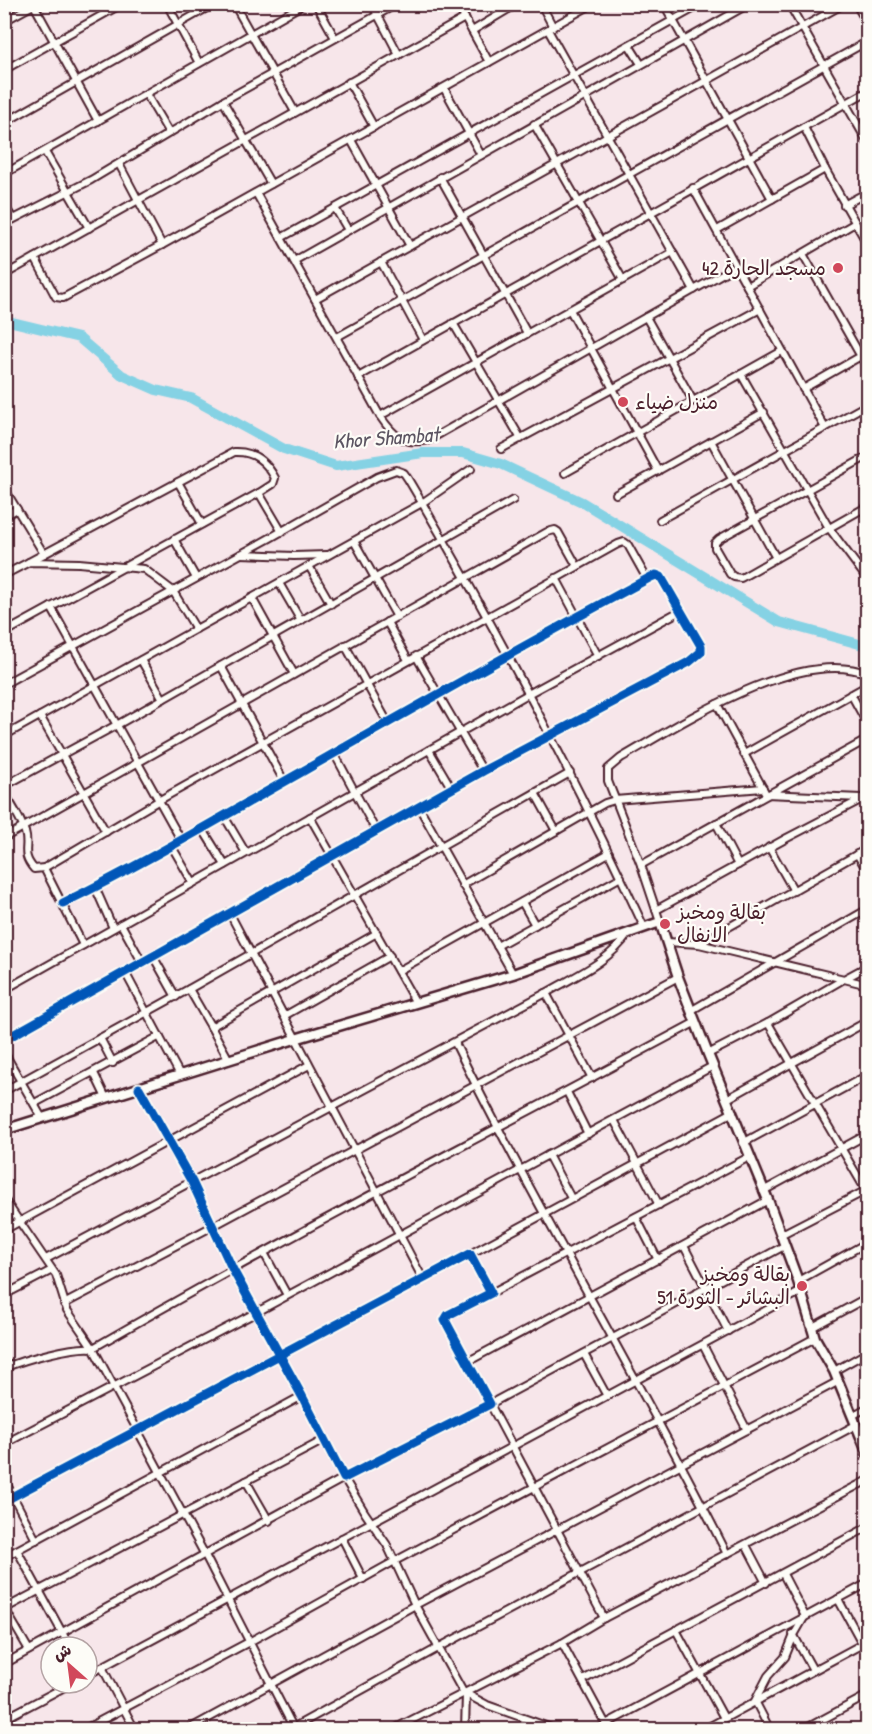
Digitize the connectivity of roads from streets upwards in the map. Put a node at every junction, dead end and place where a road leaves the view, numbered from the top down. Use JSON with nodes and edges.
{"nodes":[{"id":1,"x":122,"y":4,"type":"edge"},
{"id":2,"x":167,"y":4,"type":"edge"},
{"id":3,"x":214,"y":4,"type":"edge"},
{"id":4,"x":234,"y":4,"type":"edge"},
{"id":5,"x":304,"y":4,"type":"edge"},
{"id":6,"x":316,"y":4,"type":"edge"},
{"id":7,"x":372,"y":4,"type":"edge"},
{"id":8,"x":397,"y":4,"type":"edge"},
{"id":9,"x":457,"y":4,"type":"edge"},
{"id":10,"x":518,"y":4,"type":"edge"},
{"id":11,"x":541,"y":4,"type":"edge"},
{"id":12,"x":593,"y":4,"type":"edge"},
{"id":13,"x":664,"y":4,"type":"edge"},
{"id":14,"x":702,"y":4,"type":"edge"},
{"id":15,"x":749,"y":4,"type":"edge"},
{"id":16,"x":789,"y":4,"type":"edge"},
{"id":17,"x":844,"y":4,"type":"edge"},
{"id":18,"x":856,"y":4,"type":"edge"},
{"id":19,"x":34,"y":5,"type":"edge"},
{"id":20,"x":378,"y":15,"type":"junction"},
{"id":21,"x":465,"y":18,"type":"junction"},
{"id":22,"x":4,"y":21,"type":"edge"},
{"id":23,"x":673,"y":21,"type":"junction"},
{"id":24,"x":178,"y":24,"type":"junction"},
{"id":25,"x":867,"y":25,"type":"edge"},
{"id":26,"x":551,"y":28,"type":"junction"},
{"id":27,"x":801,"y":28,"type":"junction"},
{"id":28,"x":472,"y":31,"type":"junction"},
{"id":29,"x":251,"y":34,"type":"junction"},
{"id":30,"x":335,"y":38,"type":"junction"},
{"id":31,"x":684,"y":40,"type":"junction"},
{"id":32,"x":54,"y":41,"type":"junction"},
{"id":33,"x":867,"y":41,"type":"edge"},
{"id":34,"x":629,"y":45,"type":"junction"},
{"id":35,"x":399,"y":55,"type":"junction"},
{"id":36,"x":489,"y":62,"type":"junction"},
{"id":37,"x":199,"y":63,"type":"junction"},
{"id":38,"x":640,"y":64,"type":"junction"},
{"id":39,"x":823,"y":66,"type":"junction"},
{"id":40,"x":4,"y":70,"type":"edge"},
{"id":41,"x":274,"y":73,"type":"junction"},
{"id":42,"x":574,"y":75,"type":"junction"},
{"id":43,"x":706,"y":81,"type":"junction"},
{"id":44,"x":76,"y":82,"type":"junction"},
{"id":45,"x":349,"y":82,"type":"junction"},
{"id":46,"x":444,"y":88,"type":"junction"},
{"id":47,"x":867,"y":91,"type":"edge"},
{"id":48,"x":146,"y":94,"type":"junction"},
{"id":49,"x":585,"y":96,"type":"junction"},
{"id":50,"x":223,"y":101,"type":"junction"},
{"id":51,"x":845,"y":104,"type":"junction"},
{"id":52,"x":295,"y":112,"type":"junction"},
{"id":53,"x":727,"y":118,"type":"junction"},
{"id":54,"x":98,"y":121,"type":"junction"},
{"id":55,"x":4,"y":123,"type":"edge"},
{"id":56,"x":534,"y":124,"type":"junction"},
{"id":57,"x":374,"y":127,"type":"junction"},
{"id":58,"x":804,"y":127,"type":"junction"},
{"id":59,"x":169,"y":133,"type":"junction"},
{"id":60,"x":469,"y":134,"type":"junction"},
{"id":61,"x":608,"y":135,"type":"junction"},
{"id":62,"x":351,"y":140,"type":"junction"},
{"id":63,"x":244,"y":141,"type":"junction"},
{"id":64,"x":867,"y":141,"type":"edge"},
{"id":65,"x":45,"y":152,"type":"junction"},
{"id":66,"x":481,"y":155,"type":"junction"},
{"id":67,"x":749,"y":157,"type":"junction"},
{"id":68,"x":118,"y":164,"type":"junction"},
{"id":69,"x":557,"y":164,"type":"junction"},
{"id":70,"x":825,"y":169,"type":"junction"},
{"id":71,"x":4,"y":174,"type":"edge"},
{"id":72,"x":630,"y":174,"type":"junction"},
{"id":73,"x":440,"y":177,"type":"junction"},
{"id":74,"x":271,"y":184,"type":"junction"},
{"id":75,"x":376,"y":185,"type":"junction"},
{"id":76,"x":693,"y":188,"type":"junction"},
{"id":77,"x":69,"y":191,"type":"junction"},
{"id":78,"x":867,"y":192,"type":"edge"},
{"id":79,"x":256,"y":193,"type":"junction"},
{"id":80,"x":772,"y":199,"type":"junction"},
{"id":81,"x":138,"y":201,"type":"junction"},
{"id":82,"x":579,"y":202,"type":"junction"},
{"id":83,"x":4,"y":205,"type":"edge"},
{"id":84,"x":844,"y":205,"type":"junction"},
{"id":85,"x":389,"y":207,"type":"junction"},
{"id":86,"x":335,"y":208,"type":"junction"},
{"id":87,"x":651,"y":212,"type":"junction"},
{"id":88,"x":463,"y":216,"type":"junction"},
{"id":89,"x":13,"y":219,"type":"junction"},
{"id":90,"x":4,"y":224,"type":"edge"},
{"id":91,"x":855,"y":224,"type":"junction"},
{"id":92,"x":89,"y":228,"type":"junction"},
{"id":93,"x":348,"y":230,"type":"junction"},
{"id":94,"x":717,"y":230,"type":"junction"},
{"id":95,"x":281,"y":238,"type":"junction"},
{"id":96,"x":600,"y":240,"type":"junction"},
{"id":97,"x":162,"y":245,"type":"junction"},
{"id":98,"x":867,"y":245,"type":"edge"},
{"id":99,"x":410,"y":246,"type":"junction"},
{"id":100,"x":673,"y":252,"type":"junction"},
{"id":101,"x":803,"y":254,"type":"junction"},
{"id":102,"x":484,"y":255,"type":"junction"},
{"id":103,"x":35,"y":258,"type":"junction"},
{"id":104,"x":294,"y":261,"type":"junction"},
{"id":105,"x":381,"y":262,"type":"junction"},
{"id":106,"x":736,"y":266,"type":"junction"},
{"id":107,"x":4,"y":275,"type":"edge"},
{"id":108,"x":623,"y":280,"type":"junction"},
{"id":109,"x":747,"y":286,"type":"junction"},
{"id":110,"x":694,"y":290,"type":"junction"},
{"id":111,"x":506,"y":294,"type":"junction"},
{"id":112,"x":315,"y":299,"type":"junction"},
{"id":113,"x":402,"y":301,"type":"junction"},
{"id":114,"x":760,"y":309,"type":"junction"},
{"id":115,"x":570,"y":310,"type":"junction"},
{"id":116,"x":646,"y":317,"type":"junction"},
{"id":117,"x":453,"y":323,"type":"junction"},
{"id":118,"x":527,"y":333,"type":"junction"},
{"id":119,"x":337,"y":337,"type":"junction"},
{"id":120,"x":423,"y":340,"type":"junction"},
{"id":121,"x":591,"y":348,"type":"junction"},
{"id":122,"x":782,"y":351,"type":"junction"},
{"id":123,"x":867,"y":352,"type":"edge"},
{"id":124,"x":861,"y":356,"type":"junction"},
{"id":125,"x":669,"y":359,"type":"junction"},
{"id":126,"x":476,"y":362,"type":"junction"},
{"id":127,"x":867,"y":369,"type":"edge"},
{"id":128,"x":741,"y":374,"type":"junction"},
{"id":129,"x":358,"y":377,"type":"junction"},
{"id":130,"x":614,"y":389,"type":"junction"},
{"id":131,"x":803,"y":389,"type":"junction"},
{"id":132,"x":498,"y":401,"type":"junction"},
{"id":133,"x":693,"y":401,"type":"junction"},
{"id":134,"x":867,"y":404,"type":"edge"},
{"id":135,"x":764,"y":412,"type":"junction"},
{"id":136,"x":380,"y":416,"type":"junction"},
{"id":137,"x":825,"y":428,"type":"junction"},
{"id":138,"x":637,"y":432,"type":"junction"},
{"id":139,"x":521,"y":439,"type":"junction"},
{"id":140,"x":711,"y":441,"type":"junction"},
{"id":141,"x":501,"y":449,"type":"dead end"},
{"id":142,"x":784,"y":450,"type":"junction"},
{"id":143,"x":867,"y":456,"type":"edge"},
{"id":144,"x":471,"y":469,"type":"dead end"},
{"id":145,"x":658,"y":471,"type":"junction"},
{"id":146,"x":565,"y":473,"type":"dead end"},
{"id":147,"x":733,"y":479,"type":"junction"},
{"id":148,"x":178,"y":482,"type":"junction"},
{"id":149,"x":4,"y":488,"type":"edge"},
{"id":150,"x":806,"y":490,"type":"junction"},
{"id":151,"x":259,"y":493,"type":"junction"},
{"id":152,"x":616,"y":494,"type":"dead end"},
{"id":153,"x":513,"y":501,"type":"dead end"},
{"id":154,"x":422,"y":503,"type":"junction"},
{"id":155,"x":867,"y":506,"type":"edge"},
{"id":156,"x":17,"y":509,"type":"junction"},
{"id":157,"x":4,"y":516,"type":"edge"},
{"id":158,"x":754,"y":519,"type":"junction"},
{"id":159,"x":660,"y":520,"type":"dead end"},
{"id":160,"x":202,"y":524,"type":"junction"},
{"id":161,"x":829,"y":528,"type":"junction"},
{"id":162,"x":282,"y":532,"type":"junction"},
{"id":163,"x":174,"y":539,"type":"junction"},
{"id":164,"x":354,"y":541,"type":"junction"},
{"id":165,"x":444,"y":541,"type":"junction"},
{"id":166,"x":44,"y":554,"type":"junction"},
{"id":167,"x":240,"y":554,"type":"junction"},
{"id":168,"x":330,"y":554,"type":"junction"},
{"id":169,"x":776,"y":558,"type":"junction"},
{"id":170,"x":29,"y":562,"type":"junction"},
{"id":171,"x":309,"y":566,"type":"junction"},
{"id":172,"x":577,"y":566,"type":"junction"},
{"id":173,"x":127,"y":567,"type":"junction"},
{"id":174,"x":4,"y":575,"type":"edge"},
{"id":175,"x":196,"y":578,"type":"junction"},
{"id":176,"x":375,"y":578,"type":"junction"},
{"id":177,"x":465,"y":578,"type":"junction"},
{"id":178,"x":556,"y":578,"type":"junction"},
{"id":179,"x":647,"y":579,"type":"junction"},
{"id":180,"x":867,"y":580,"type":"edge"},
{"id":181,"x":279,"y":583,"type":"junction"},
{"id":182,"x":173,"y":591,"type":"junction"},
{"id":183,"x":252,"y":598,"type":"junction"},
{"id":184,"x":331,"y":604,"type":"junction"},
{"id":185,"x":51,"y":607,"type":"junction"},
{"id":186,"x":680,"y":611,"type":"junction"},
{"id":187,"x":397,"y":616,"type":"junction"},
{"id":188,"x":486,"y":617,"type":"junction"},
{"id":189,"x":577,"y":618,"type":"junction"},
{"id":190,"x":301,"y":621,"type":"junction"},
{"id":191,"x":387,"y":622,"type":"junction"},
{"id":192,"x":196,"y":629,"type":"junction"},
{"id":193,"x":4,"y":633,"type":"edge"},
{"id":194,"x":273,"y":636,"type":"junction"},
{"id":195,"x":345,"y":645,"type":"junction"},
{"id":196,"x":73,"y":647,"type":"junction"},
{"id":197,"x":507,"y":655,"type":"junction"},
{"id":198,"x":416,"y":656,"type":"junction"},
{"id":199,"x":598,"y":656,"type":"junction"},
{"id":200,"x":141,"y":660,"type":"junction"},
{"id":201,"x":408,"y":660,"type":"junction"},
{"id":202,"x":221,"y":666,"type":"junction"},
{"id":203,"x":294,"y":674,"type":"junction"},
{"id":204,"x":867,"y":674,"type":"edge"},
{"id":205,"x":4,"y":684,"type":"edge"},
{"id":206,"x":367,"y":684,"type":"junction"},
{"id":207,"x":867,"y":685,"type":"edge"},
{"id":208,"x":94,"y":686,"type":"junction"},
{"id":209,"x":438,"y":694,"type":"junction"},
{"id":210,"x":528,"y":694,"type":"junction"},
{"id":211,"x":850,"y":694,"type":"junction"},
{"id":212,"x":163,"y":699,"type":"junction"},
{"id":213,"x":242,"y":704,"type":"junction"},
{"id":214,"x":717,"y":704,"type":"junction"},
{"id":215,"x":40,"y":716,"type":"junction"},
{"id":216,"x":388,"y":723,"type":"junction"},
{"id":217,"x":116,"y":725,"type":"junction"},
{"id":218,"x":867,"y":725,"type":"edge"},
{"id":219,"x":460,"y":733,"type":"junction"},
{"id":220,"x":550,"y":735,"type":"junction"},
{"id":221,"x":4,"y":736,"type":"edge"},
{"id":222,"x":867,"y":740,"type":"edge"},
{"id":223,"x":263,"y":742,"type":"junction"},
{"id":224,"x":429,"y":750,"type":"junction"},
{"id":225,"x":334,"y":753,"type":"junction"},
{"id":226,"x":744,"y":754,"type":"junction"},
{"id":227,"x":61,"y":755,"type":"junction"},
{"id":228,"x":137,"y":762,"type":"junction"},
{"id":229,"x":483,"y":771,"type":"junction"},
{"id":230,"x":570,"y":773,"type":"junction"},
{"id":231,"x":284,"y":782,"type":"junction"},
{"id":232,"x":4,"y":786,"type":"edge"},
{"id":233,"x":763,"y":788,"type":"junction"},
{"id":234,"x":452,"y":789,"type":"junction"},
{"id":235,"x":4,"y":792,"type":"edge"},
{"id":236,"x":356,"y":792,"type":"junction"},
{"id":237,"x":83,"y":793,"type":"junction"},
{"id":238,"x":535,"y":793,"type":"junction"},
{"id":239,"x":766,"y":794,"type":"junction"},
{"id":240,"x":866,"y":798,"type":"edge"},
{"id":241,"x":615,"y":800,"type":"junction"},
{"id":242,"x":158,"y":801,"type":"junction"},
{"id":243,"x":419,"y":807,"type":"junction"},
{"id":244,"x":590,"y":812,"type":"junction"},
{"id":245,"x":224,"y":816,"type":"junction"},
{"id":246,"x":309,"y":817,"type":"junction"},
{"id":247,"x":716,"y":823,"type":"junction"},
{"id":248,"x":23,"y":826,"type":"junction"},
{"id":249,"x":202,"y":828,"type":"junction"},
{"id":250,"x":376,"y":831,"type":"junction"},
{"id":251,"x":556,"y":831,"type":"junction"},
{"id":252,"x":106,"y":832,"type":"junction"},
{"id":253,"x":4,"y":838,"type":"edge"},
{"id":254,"x":181,"y":840,"type":"junction"},
{"id":255,"x":171,"y":845,"type":"junction"},
{"id":256,"x":441,"y":847,"type":"junction"},
{"id":257,"x":770,"y":847,"type":"junction"},
{"id":258,"x":867,"y":848,"type":"edge"},
{"id":259,"x":246,"y":853,"type":"junction"},
{"id":260,"x":609,"y":853,"type":"junction"},
{"id":261,"x":857,"y":854,"type":"junction"},
{"id":262,"x":332,"y":855,"type":"junction"},
{"id":263,"x":225,"y":865,"type":"junction"},
{"id":264,"x":641,"y":865,"type":"junction"},
{"id":265,"x":738,"y":865,"type":"junction"},
{"id":266,"x":45,"y":868,"type":"junction"},
{"id":267,"x":867,"y":872,"type":"edge"},
{"id":268,"x":621,"y":877,"type":"junction"},
{"id":269,"x":193,"y":883,"type":"junction"},
{"id":270,"x":462,"y":885,"type":"junction"},
{"id":271,"x":95,"y":887,"type":"junction"},
{"id":272,"x":794,"y":891,"type":"junction"},
{"id":273,"x":355,"y":895,"type":"junction"},
{"id":274,"x":522,"y":902,"type":"junction"},
{"id":275,"x":63,"y":903,"type":"junction"},
{"id":276,"x":656,"y":909,"type":"junction"},
{"id":277,"x":867,"y":909,"type":"edge"},
{"id":278,"x":229,"y":912,"type":"junction"},
{"id":279,"x":660,"y":922,"type":"junction"},
{"id":280,"x":484,"y":923,"type":"junction"},
{"id":281,"x":121,"y":924,"type":"junction"},
{"id":282,"x":535,"y":925,"type":"junction"},
{"id":283,"x":644,"y":927,"type":"junction"},
{"id":284,"x":113,"y":928,"type":"junction"},
{"id":285,"x":377,"y":933,"type":"junction"},
{"id":286,"x":629,"y":933,"type":"junction"},
{"id":287,"x":667,"y":942,"type":"junction"},
{"id":288,"x":699,"y":944,"type":"junction"},
{"id":289,"x":83,"y":945,"type":"junction"},
{"id":290,"x":497,"y":946,"type":"junction"},
{"id":291,"x":252,"y":954,"type":"junction"},
{"id":292,"x":153,"y":956,"type":"junction"},
{"id":293,"x":390,"y":956,"type":"junction"},
{"id":294,"x":142,"y":962,"type":"junction"},
{"id":295,"x":774,"y":962,"type":"junction"},
{"id":296,"x":867,"y":966,"type":"edge"},
{"id":297,"x":398,"y":971,"type":"junction"},
{"id":298,"x":125,"y":972,"type":"junction"},
{"id":299,"x":513,"y":974,"type":"junction"},
{"id":300,"x":678,"y":976,"type":"junction"},
{"id":301,"x":844,"y":979,"type":"junction"},
{"id":302,"x":867,"y":985,"type":"edge"},
{"id":303,"x":4,"y":990,"type":"edge"},
{"id":304,"x":189,"y":990,"type":"junction"},
{"id":305,"x":272,"y":993,"type":"junction"},
{"id":306,"x":546,"y":993,"type":"junction"},
{"id":307,"x":176,"y":997,"type":"junction"},
{"id":308,"x":416,"y":1003,"type":"junction"},
{"id":309,"x":692,"y":1010,"type":"junction"},
{"id":310,"x":147,"y":1013,"type":"junction"},
{"id":311,"x":284,"y":1016,"type":"junction"},
{"id":312,"x":867,"y":1021,"type":"edge"},
{"id":313,"x":696,"y":1022,"type":"junction"},
{"id":314,"x":768,"y":1023,"type":"junction"},
{"id":315,"x":211,"y":1027,"type":"junction"},
{"id":316,"x":160,"y":1036,"type":"junction"},
{"id":317,"x":570,"y":1036,"type":"junction"},
{"id":318,"x":100,"y":1038,"type":"junction"},
{"id":319,"x":295,"y":1039,"type":"junction"},
{"id":320,"x":4,"y":1040,"type":"edge"},
{"id":321,"x":455,"y":1043,"type":"junction"},
{"id":322,"x":4,"y":1052,"type":"edge"},
{"id":323,"x":708,"y":1054,"type":"junction"},
{"id":324,"x":229,"y":1060,"type":"junction"},
{"id":325,"x":113,"y":1062,"type":"junction"},
{"id":326,"x":791,"y":1064,"type":"junction"},
{"id":327,"x":309,"y":1065,"type":"junction"},
{"id":328,"x":713,"y":1066,"type":"junction"},
{"id":329,"x":94,"y":1073,"type":"junction"},
{"id":330,"x":180,"y":1075,"type":"junction"},
{"id":331,"x":867,"y":1076,"type":"edge"},
{"id":332,"x":592,"y":1078,"type":"junction"},
{"id":333,"x":22,"y":1081,"type":"junction"},
{"id":334,"x":476,"y":1086,"type":"junction"},
{"id":335,"x":139,"y":1088,"type":"junction"},
{"id":336,"x":4,"y":1091,"type":"edge"},
{"id":337,"x":567,"y":1092,"type":"junction"},
{"id":338,"x":106,"y":1098,"type":"junction"},
{"id":339,"x":727,"y":1099,"type":"junction"},
{"id":340,"x":34,"y":1103,"type":"junction"},
{"id":341,"x":815,"y":1104,"type":"junction"},
{"id":342,"x":332,"y":1108,"type":"junction"},
{"id":343,"x":733,"y":1112,"type":"junction"},
{"id":344,"x":42,"y":1118,"type":"junction"},
{"id":345,"x":614,"y":1120,"type":"junction"},
{"id":346,"x":498,"y":1128,"type":"junction"},
{"id":347,"x":4,"y":1130,"type":"edge"},
{"id":348,"x":588,"y":1134,"type":"junction"},
{"id":349,"x":867,"y":1134,"type":"edge"},
{"id":350,"x":170,"y":1141,"type":"junction"},
{"id":351,"x":743,"y":1143,"type":"junction"},
{"id":352,"x":841,"y":1149,"type":"junction"},
{"id":353,"x":356,"y":1150,"type":"junction"},
{"id":354,"x":548,"y":1155,"type":"junction"},
{"id":355,"x":749,"y":1157,"type":"junction"},
{"id":356,"x":637,"y":1163,"type":"junction"},
{"id":357,"x":521,"y":1170,"type":"junction"},
{"id":358,"x":192,"y":1182,"type":"junction"},
{"id":359,"x":377,"y":1191,"type":"junction"},
{"id":360,"x":867,"y":1191,"type":"edge"},
{"id":361,"x":766,"y":1196,"type":"junction"},
{"id":362,"x":571,"y":1198,"type":"junction"},
{"id":363,"x":4,"y":1199,"type":"edge"},
{"id":364,"x":659,"y":1204,"type":"junction"},
{"id":365,"x":544,"y":1213,"type":"junction"},
{"id":366,"x":636,"y":1217,"type":"junction"},
{"id":367,"x":20,"y":1221,"type":"junction"},
{"id":368,"x":211,"y":1227,"type":"junction"},
{"id":369,"x":4,"y":1230,"type":"edge"},
{"id":370,"x":400,"y":1235,"type":"junction"},
{"id":371,"x":780,"y":1235,"type":"junction"},
{"id":372,"x":867,"y":1242,"type":"edge"},
{"id":373,"x":684,"y":1246,"type":"junction"},
{"id":374,"x":784,"y":1246,"type":"junction"},
{"id":375,"x":264,"y":1252,"type":"junction"},
{"id":376,"x":470,"y":1254,"type":"junction"},
{"id":377,"x":567,"y":1254,"type":"junction"},
{"id":378,"x":46,"y":1259,"type":"junction"},
{"id":379,"x":658,"y":1260,"type":"junction"},
{"id":380,"x":52,"y":1270,"type":"junction"},
{"id":381,"x":233,"y":1270,"type":"junction"},
{"id":382,"x":423,"y":1279,"type":"junction"},
{"id":383,"x":798,"y":1281,"type":"junction"},
{"id":384,"x":706,"y":1288,"type":"junction"},
{"id":385,"x":800,"y":1292,"type":"junction"},
{"id":386,"x":491,"y":1293,"type":"junction"},
{"id":387,"x":4,"y":1295,"type":"edge"},
{"id":388,"x":287,"y":1295,"type":"junction"},
{"id":389,"x":589,"y":1297,"type":"junction"},
{"id":390,"x":867,"y":1297,"type":"edge"},
{"id":391,"x":64,"y":1304,"type":"junction"},
{"id":392,"x":257,"y":1312,"type":"junction"},
{"id":393,"x":812,"y":1328,"type":"junction"},
{"id":394,"x":728,"y":1331,"type":"junction"},
{"id":395,"x":611,"y":1338,"type":"junction"},
{"id":396,"x":815,"y":1338,"type":"junction"},
{"id":397,"x":703,"y":1345,"type":"junction"},
{"id":398,"x":93,"y":1348,"type":"junction"},
{"id":399,"x":867,"y":1352,"type":"edge"},
{"id":400,"x":279,"y":1354,"type":"junction"},
{"id":401,"x":584,"y":1354,"type":"junction"},
{"id":402,"x":467,"y":1362,"type":"junction"},
{"id":403,"x":4,"y":1368,"type":"edge"},
{"id":404,"x":834,"y":1371,"type":"junction"},
{"id":405,"x":636,"y":1381,"type":"junction"},
{"id":406,"x":837,"y":1382,"type":"junction"},
{"id":407,"x":113,"y":1386,"type":"junction"},
{"id":408,"x":724,"y":1387,"type":"junction"},
{"id":409,"x":302,"y":1396,"type":"junction"},
{"id":410,"x":607,"y":1396,"type":"junction"},
{"id":411,"x":490,"y":1404,"type":"junction"},
{"id":412,"x":867,"y":1407,"type":"edge"},
{"id":413,"x":852,"y":1416,"type":"junction"},
{"id":414,"x":659,"y":1421,"type":"junction"},
{"id":415,"x":856,"y":1425,"type":"junction"},
{"id":416,"x":136,"y":1430,"type":"junction"},
{"id":417,"x":747,"y":1430,"type":"junction"},
{"id":418,"x":324,"y":1440,"type":"junction"},
{"id":419,"x":4,"y":1444,"type":"edge"},
{"id":420,"x":513,"y":1446,"type":"junction"},
{"id":421,"x":867,"y":1454,"type":"edge"},
{"id":422,"x":682,"y":1465,"type":"junction"},
{"id":423,"x":159,"y":1472,"type":"junction"},
{"id":424,"x":344,"y":1478,"type":"junction"},
{"id":425,"x":4,"y":1479,"type":"edge"},
{"id":426,"x":867,"y":1480,"type":"edge"},
{"id":427,"x":246,"y":1481,"type":"junction"},
{"id":428,"x":534,"y":1488,"type":"junction"},
{"id":429,"x":14,"y":1496,"type":"junction"},
{"id":430,"x":4,"y":1502,"type":"edge"},
{"id":431,"x":704,"y":1507,"type":"junction"},
{"id":432,"x":184,"y":1516,"type":"junction"},
{"id":433,"x":269,"y":1521,"type":"junction"},
{"id":434,"x":372,"y":1521,"type":"junction"},
{"id":435,"x":867,"y":1527,"type":"edge"},
{"id":436,"x":557,"y":1532,"type":"junction"},
{"id":437,"x":342,"y":1538,"type":"junction"},
{"id":438,"x":36,"y":1540,"type":"junction"},
{"id":439,"x":746,"y":1545,"type":"junction"},
{"id":440,"x":18,"y":1550,"type":"junction"},
{"id":441,"x":727,"y":1554,"type":"junction"},
{"id":442,"x":205,"y":1555,"type":"junction"},
{"id":443,"x":4,"y":1557,"type":"edge"},
{"id":444,"x":395,"y":1561,"type":"junction"},
{"id":445,"x":579,"y":1573,"type":"junction"},
{"id":446,"x":783,"y":1574,"type":"junction"},
{"id":447,"x":363,"y":1579,"type":"junction"},
{"id":448,"x":766,"y":1583,"type":"junction"},
{"id":449,"x":867,"y":1583,"type":"edge"},
{"id":450,"x":39,"y":1591,"type":"junction"},
{"id":451,"x":227,"y":1599,"type":"junction"},
{"id":452,"x":838,"y":1599,"type":"junction"},
{"id":453,"x":415,"y":1605,"type":"junction"},
{"id":454,"x":5,"y":1609,"type":"edge"},
{"id":455,"x":805,"y":1616,"type":"junction"},
{"id":456,"x":604,"y":1618,"type":"junction"},
{"id":457,"x":789,"y":1625,"type":"junction"},
{"id":458,"x":676,"y":1630,"type":"junction"},
{"id":459,"x":62,"y":1633,"type":"junction"},
{"id":460,"x":794,"y":1635,"type":"junction"},
{"id":461,"x":249,"y":1642,"type":"junction"},
{"id":462,"x":865,"y":1642,"type":"edge"},
{"id":463,"x":562,"y":1643,"type":"junction"},
{"id":464,"x":438,"y":1648,"type":"junction"},
{"id":465,"x":29,"y":1650,"type":"junction"},
{"id":466,"x":867,"y":1654,"type":"edge"},
{"id":467,"x":4,"y":1664,"type":"edge"},
{"id":468,"x":102,"y":1667,"type":"junction"},
{"id":469,"x":99,"y":1669,"type":"edge"},
{"id":470,"x":813,"y":1670,"type":"junction"},
{"id":471,"x":699,"y":1673,"type":"junction"},
{"id":472,"x":583,"y":1680,"type":"junction"},
{"id":473,"x":272,"y":1684,"type":"junction"},
{"id":474,"x":464,"y":1693,"type":"junction"},
{"id":475,"x":48,"y":1695,"type":"edge"},
{"id":476,"x":867,"y":1695,"type":"edge"},
{"id":477,"x":755,"y":1701,"type":"junction"},
{"id":478,"x":123,"y":1708,"type":"junction"},
{"id":479,"x":5,"y":1716,"type":"edge"},
{"id":480,"x":724,"y":1718,"type":"junction"},
{"id":481,"x":608,"y":1727,"type":"edge"},
{"id":482,"x":292,"y":1729,"type":"edge"},
{"id":483,"x":83,"y":1730,"type":"edge"},
{"id":484,"x":135,"y":1730,"type":"edge"},
{"id":485,"x":187,"y":1730,"type":"edge"},
{"id":486,"x":392,"y":1730,"type":"edge"},
{"id":487,"x":465,"y":1730,"type":"edge"},
{"id":488,"x":557,"y":1730,"type":"edge"},
{"id":489,"x":703,"y":1730,"type":"edge"},
{"id":490,"x":770,"y":1730,"type":"edge"},
{"id":491,"x":803,"y":1730,"type":"edge"}],
"edges":[{"from":1,"to":32,"type":"street"},
{"from":2,"to":24,"type":"street"},
{"from":3,"to":24,"type":"street"},
{"from":4,"to":29,"type":"street"},
{"from":5,"to":29,"type":"street"},
{"from":6,"to":30,"type":"street"},
{"from":7,"to":20,"type":"street"},
{"from":8,"to":20,"type":"street"},
{"from":9,"to":21,"type":"street"},
{"from":10,"to":28,"type":"street"},
{"from":11,"to":26,"type":"street"},
{"from":12,"to":26,"type":"street"},
{"from":13,"to":23,"type":"street"},
{"from":14,"to":23,"type":"street"},
{"from":15,"to":31,"type":"street"},
{"from":16,"to":27,"type":"street"},
{"from":17,"to":27,"type":"street"},
{"from":18,"to":25,"type":"street"},
{"from":19,"to":22,"type":"street"},
{"from":19,"to":32,"type":"street"},
{"from":20,"to":30,"type":"street"},
{"from":20,"to":35,"type":"street"},
{"from":21,"to":28,"type":"street"},
{"from":21,"to":35,"type":"street"},
{"from":23,"to":31,"type":"street"},
{"from":23,"to":34,"type":"street"},
{"from":24,"to":37,"type":"street"},
{"from":24,"to":44,"type":"street"},
{"from":26,"to":36,"type":"street"},
{"from":26,"to":42,"type":"street"},
{"from":27,"to":39,"type":"street"},
{"from":27,"to":43,"type":"street"},
{"from":28,"to":36,"type":"street"},
{"from":29,"to":37,"type":"street"},
{"from":29,"to":41,"type":"street"},
{"from":30,"to":41,"type":"street"},
{"from":31,"to":38,"type":"street"},
{"from":31,"to":43,"type":"street"},
{"from":32,"to":40,"type":"street"},
{"from":32,"to":44,"type":"street"},
{"from":33,"to":39,"type":"street"},
{"from":34,"to":38,"type":"street"},
{"from":34,"to":42,"type":"street"},
{"from":35,"to":45,"type":"street"},
{"from":36,"to":46,"type":"street"},
{"from":37,"to":48,"type":"street"},
{"from":38,"to":49,"type":"street"},
{"from":39,"to":51,"type":"street"},
{"from":39,"to":53,"type":"street"},
{"from":41,"to":50,"type":"street"},
{"from":41,"to":52,"type":"street"},
{"from":42,"to":49,"type":"street"},
{"from":42,"to":60,"type":"street"},
{"from":43,"to":53,"type":"street"},
{"from":43,"to":61,"type":"street"},
{"from":44,"to":54,"type":"street"},
{"from":44,"to":55,"type":"street"},
{"from":45,"to":52,"type":"street"},
{"from":45,"to":57,"type":"street"},
{"from":46,"to":57,"type":"street"},
{"from":46,"to":60,"type":"street"},
{"from":47,"to":51,"type":"street"},
{"from":48,"to":54,"type":"street"},
{"from":48,"to":59,"type":"street"},
{"from":49,"to":56,"type":"street"},
{"from":49,"to":61,"type":"street"},
{"from":50,"to":59,"type":"street"},
{"from":50,"to":63,"type":"street"},
{"from":51,"to":58,"type":"street"},
{"from":51,"to":64,"type":"street"},
{"from":52,"to":63,"type":"street"},
{"from":53,"to":67,"type":"street"},
{"from":53,"to":72,"type":"street"},
{"from":54,"to":65,"type":"street"},
{"from":56,"to":66,"type":"street"},
{"from":56,"to":69,"type":"street"},
{"from":57,"to":62,"type":"street"},
{"from":58,"to":67,"type":"street"},
{"from":58,"to":70,"type":"street"},
{"from":59,"to":68,"type":"street"},
{"from":60,"to":66,"type":"street"},
{"from":60,"to":75,"type":"street"},
{"from":61,"to":69,"type":"street"},
{"from":61,"to":72,"type":"street"},
{"from":62,"to":74,"type":"street"},
{"from":62,"to":75,"type":"street"},
{"from":63,"to":74,"type":"street"},
{"from":63,"to":81,"type":"street"},
{"from":65,"to":71,"type":"street"},
{"from":65,"to":77,"type":"street"},
{"from":66,"to":73,"type":"street"},
{"from":67,"to":76,"type":"street"},
{"from":67,"to":80,"type":"street"},
{"from":68,"to":77,"type":"street"},
{"from":68,"to":81,"type":"street"},
{"from":69,"to":82,"type":"street"},
{"from":69,"to":88,"type":"street"},
{"from":70,"to":80,"type":"street"},
{"from":70,"to":84,"type":"street"},
{"from":72,"to":82,"type":"street"},
{"from":72,"to":87,"type":"street"},
{"from":73,"to":85,"type":"street"},
{"from":73,"to":88,"type":"street"},
{"from":74,"to":79,"type":"street"},
{"from":75,"to":85,"type":"street"},
{"from":75,"to":86,"type":"street"},
{"from":76,"to":87,"type":"street"},
{"from":76,"to":94,"type":"street"},
{"from":77,"to":89,"type":"street"},
{"from":77,"to":92,"type":"street"},
{"from":78,"to":84,"type":"street"},
{"from":79,"to":95,"type":"street"},
{"from":79,"to":97,"type":"street"},
{"from":80,"to":94,"type":"street"},
{"from":81,"to":92,"type":"street"},
{"from":81,"to":97,"type":"street"},
{"from":82,"to":96,"type":"street"},
{"from":82,"to":102,"type":"street"},
{"from":83,"to":89,"type":"street"},
{"from":84,"to":91,"type":"street"},
{"from":85,"to":93,"type":"street"},
{"from":85,"to":99,"type":"street"},
{"from":86,"to":93,"type":"street"},
{"from":86,"to":95,"type":"street"},
{"from":87,"to":96,"type":"street"},
{"from":87,"to":100,"type":"street"},
{"from":88,"to":99,"type":"street"},
{"from":88,"to":102,"type":"street"},
{"from":89,"to":90,"type":"street"},
{"from":91,"to":98,"type":"street"},
{"from":91,"to":101,"type":"street"},
{"from":92,"to":103,"type":"street"},
{"from":93,"to":104,"type":"street"},
{"from":94,"to":106,"type":"street"},
{"from":95,"to":104,"type":"street"},
{"from":96,"to":108,"type":"street"},
{"from":96,"to":111,"type":"street"},
{"from":97,"to":103,"type":"street"},
{"from":99,"to":105,"type":"street"},
{"from":100,"to":108,"type":"street"},
{"from":100,"to":110,"type":"street"},
{"from":101,"to":109,"type":"street"},
{"from":101,"to":124,"type":"street"},
{"from":102,"to":111,"type":"street"},
{"from":102,"to":113,"type":"street"},
{"from":103,"to":107,"type":"street"},
{"from":104,"to":112,"type":"street"},
{"from":105,"to":112,"type":"street"},
{"from":105,"to":113,"type":"street"},
{"from":106,"to":109,"type":"street"},
{"from":106,"to":110,"type":"street"},
{"from":108,"to":115,"type":"street"},
{"from":109,"to":114,"type":"street"},
{"from":110,"to":116,"type":"street"},
{"from":111,"to":117,"type":"street"},
{"from":111,"to":118,"type":"street"},
{"from":112,"to":119,"type":"street"},
{"from":113,"to":119,"type":"street"},
{"from":113,"to":120,"type":"street"},
{"from":114,"to":122,"type":"street"},
{"from":114,"to":125,"type":"street"},
{"from":115,"to":118,"type":"street"},
{"from":115,"to":121,"type":"street"},
{"from":116,"to":121,"type":"street"},
{"from":116,"to":125,"type":"street"},
{"from":117,"to":120,"type":"street"},
{"from":117,"to":126,"type":"street"},
{"from":118,"to":126,"type":"street"},
{"from":119,"to":129,"type":"street"},
{"from":120,"to":129,"type":"street"},
{"from":121,"to":130,"type":"street"},
{"from":121,"to":132,"type":"street"},
{"from":122,"to":128,"type":"street"},
{"from":122,"to":131,"type":"street"},
{"from":123,"to":124,"type":"street"},
{"from":124,"to":127,"type":"street"},
{"from":124,"to":131,"type":"street"},
{"from":125,"to":130,"type":"street"},
{"from":125,"to":133,"type":"street"},
{"from":126,"to":132,"type":"street"},
{"from":126,"to":136,"type":"street"},
{"from":128,"to":133,"type":"street"},
{"from":128,"to":135,"type":"street"},
{"from":129,"to":136,"type":"street"},
{"from":130,"to":138,"type":"street"},
{"from":130,"to":139,"type":"street"},
{"from":131,"to":137,"type":"street"},
{"from":132,"to":136,"type":"street"},
{"from":132,"to":139,"type":"street"},
{"from":133,"to":138,"type":"street"},
{"from":134,"to":137,"type":"street"},
{"from":135,"to":140,"type":"street"},
{"from":135,"to":142,"type":"street"},
{"from":137,"to":142,"type":"street"},
{"from":138,"to":145,"type":"street"},
{"from":138,"to":146,"type":"street"},
{"from":139,"to":141,"type":"street"},
{"from":140,"to":145,"type":"street"},
{"from":140,"to":147,"type":"street"},
{"from":142,"to":147,"type":"street"},
{"from":142,"to":150,"type":"street"},
{"from":143,"to":150,"type":"street"},
{"from":144,"to":154,"type":"street"},
{"from":145,"to":152,"type":"street"},
{"from":147,"to":158,"type":"street"},
{"from":147,"to":159,"type":"street"},
{"from":148,"to":151,"type":"street"},
{"from":148,"to":160,"type":"street"},
{"from":148,"to":166,"type":"street"},
{"from":149,"to":156,"type":"street"},
{"from":150,"to":158,"type":"street"},
{"from":150,"to":161,"type":"street"},
{"from":151,"to":160,"type":"street"},
{"from":151,"to":162,"type":"street"},
{"from":153,"to":165,"type":"street"},
{"from":154,"to":162,"type":"street"},
{"from":154,"to":164,"type":"street"},
{"from":154,"to":165,"type":"street"},
{"from":155,"to":161,"type":"street"},
{"from":156,"to":157,"type":"street"},
{"from":156,"to":166,"type":"street"},
{"from":158,"to":169,"type":"street"},
{"from":158,"to":169,"type":"street"},
{"from":160,"to":163,"type":"street"},
{"from":161,"to":169,"type":"street"},
{"from":161,"to":180,"type":"street"},
{"from":162,"to":167,"type":"street"},
{"from":163,"to":173,"type":"street"},
{"from":163,"to":175,"type":"street"},
{"from":164,"to":168,"type":"street"},
{"from":164,"to":176,"type":"street"},
{"from":165,"to":176,"type":"street"},
{"from":165,"to":177,"type":"street"},
{"from":166,"to":170,"type":"street"},
{"from":167,"to":168,"type":"street"},
{"from":167,"to":175,"type":"street"},
{"from":168,"to":171,"type":"street"},
{"from":170,"to":173,"type":"street"},
{"from":170,"to":174,"type":"street"},
{"from":171,"to":181,"type":"street"},
{"from":171,"to":184,"type":"street"},
{"from":172,"to":177,"type":"street"},
{"from":172,"to":178,"type":"street"},
{"from":172,"to":179,"type":"street"},
{"from":173,"to":182,"type":"street"},
{"from":173,"to":185,"type":"street"},
{"from":175,"to":182,"type":"street"},
{"from":176,"to":184,"type":"street"},
{"from":176,"to":187,"type":"street"},
{"from":177,"to":187,"type":"street"},
{"from":177,"to":188,"type":"street"},
{"from":178,"to":188,"type":"street"},
{"from":178,"to":189,"type":"street"},
{"from":179,"to":186,"type":"street"},
{"from":179,"to":189,"type":"street"},
{"from":181,"to":183,"type":"street"},
{"from":181,"to":190,"type":"street"},
{"from":182,"to":192,"type":"street"},
{"from":182,"to":196,"type":"street"},
{"from":183,"to":192,"type":"street"},
{"from":183,"to":194,"type":"street"},
{"from":184,"to":190,"type":"street"},
{"from":185,"to":193,"type":"street"},
{"from":185,"to":196,"type":"street"},
{"from":186,"to":199,"type":"street"},
{"from":186,"to":220,"type":"street"},
{"from":187,"to":191,"type":"street"},
{"from":188,"to":197,"type":"street"},
{"from":188,"to":198,"type":"street"},
{"from":189,"to":197,"type":"street"},
{"from":189,"to":199,"type":"street"},
{"from":190,"to":194,"type":"street"},
{"from":191,"to":195,"type":"street"},
{"from":191,"to":201,"type":"street"},
{"from":192,"to":200,"type":"street"},
{"from":194,"to":202,"type":"street"},
{"from":194,"to":203,"type":"street"},
{"from":195,"to":203,"type":"street"},
{"from":195,"to":206,"type":"street"},
{"from":196,"to":205,"type":"street"},
{"from":196,"to":208,"type":"street"},
{"from":197,"to":209,"type":"street"},
{"from":197,"to":210,"type":"street"},
{"from":198,"to":201,"type":"street"},
{"from":198,"to":209,"type":"street"},
{"from":199,"to":210,"type":"street"},
{"from":200,"to":208,"type":"street"},
{"from":200,"to":212,"type":"street"},
{"from":201,"to":206,"type":"street"},
{"from":202,"to":212,"type":"street"},
{"from":202,"to":213,"type":"street"},
{"from":203,"to":213,"type":"street"},
{"from":204,"to":214,"type":"street"},
{"from":206,"to":216,"type":"street"},
{"from":206,"to":223,"type":"street"},
{"from":207,"to":211,"type":"street"},
{"from":208,"to":215,"type":"street"},
{"from":208,"to":217,"type":"street"},
{"from":209,"to":216,"type":"street"},
{"from":209,"to":219,"type":"street"},
{"from":210,"to":219,"type":"street"},
{"from":210,"to":220,"type":"street"},
{"from":211,"to":218,"type":"street"},
{"from":211,"to":226,"type":"street"},
{"from":212,"to":217,"type":"street"},
{"from":213,"to":223,"type":"street"},
{"from":213,"to":228,"type":"street"},
{"from":214,"to":226,"type":"street"},
{"from":214,"to":241,"type":"street"},
{"from":215,"to":221,"type":"street"},
{"from":215,"to":227,"type":"street"},
{"from":216,"to":225,"type":"street"},
{"from":217,"to":227,"type":"street"},
{"from":217,"to":228,"type":"street"},
{"from":219,"to":224,"type":"street"},
{"from":219,"to":229,"type":"street"},
{"from":220,"to":229,"type":"street"},
{"from":220,"to":230,"type":"street"},
{"from":222,"to":239,"type":"street"},
{"from":223,"to":231,"type":"street"},
{"from":223,"to":242,"type":"street"},
{"from":224,"to":234,"type":"street"},
{"from":224,"to":236,"type":"street"},
{"from":225,"to":231,"type":"street"},
{"from":225,"to":236,"type":"street"},
{"from":226,"to":233,"type":"street"},
{"from":227,"to":232,"type":"street"},
{"from":227,"to":237,"type":"street"},
{"from":228,"to":237,"type":"street"},
{"from":228,"to":242,"type":"street"},
{"from":229,"to":234,"type":"street"},
{"from":230,"to":238,"type":"street"},
{"from":230,"to":244,"type":"street"},
{"from":231,"to":245,"type":"street"},
{"from":233,"to":239,"type":"street"},
{"from":233,"to":241,"type":"street"},
{"from":234,"to":243,"type":"street"},
{"from":235,"to":248,"type":"street"},
{"from":236,"to":246,"type":"street"},
{"from":236,"to":250,"type":"street"},
{"from":237,"to":248,"type":"street"},
{"from":237,"to":252,"type":"street"},
{"from":238,"to":251,"type":"street"},
{"from":238,"to":256,"type":"street"},
{"from":239,"to":240,"type":"street"},
{"from":239,"to":247,"type":"street"},
{"from":240,"to":257,"type":"street"},
{"from":241,"to":244,"type":"street"},
{"from":241,"to":264,"type":"street"},
{"from":242,"to":252,"type":"street"},
{"from":242,"to":254,"type":"street"},
{"from":243,"to":250,"type":"street"},
{"from":243,"to":256,"type":"street"},
{"from":244,"to":251,"type":"street"},
{"from":244,"to":260,"type":"street"},
{"from":245,"to":249,"type":"street"},
{"from":245,"to":259,"type":"street"},
{"from":246,"to":259,"type":"street"},
{"from":246,"to":262,"type":"street"},
{"from":247,"to":264,"type":"street"},
{"from":247,"to":265,"type":"street"},
{"from":248,"to":253,"type":"street"},
{"from":248,"to":266,"type":"street"},
{"from":249,"to":254,"type":"street"},
{"from":249,"to":263,"type":"street"},
{"from":250,"to":262,"type":"street"},
{"from":251,"to":270,"type":"street"},
{"from":252,"to":266,"type":"street"},
{"from":254,"to":255,"type":"street"},
{"from":255,"to":269,"type":"street"},
{"from":255,"to":271,"type":"street"},
{"from":256,"to":270,"type":"street"},
{"from":256,"to":273,"type":"street"},
{"from":257,"to":265,"type":"street"},
{"from":257,"to":272,"type":"street"},
{"from":258,"to":261,"type":"street"},
{"from":259,"to":263,"type":"street"},
{"from":260,"to":268,"type":"street"},
{"from":260,"to":274,"type":"street"},
{"from":261,"to":267,"type":"street"},
{"from":261,"to":272,"type":"street"},
{"from":262,"to":273,"type":"street"},
{"from":262,"to":278,"type":"street"},
{"from":263,"to":269,"type":"street"},
{"from":264,"to":276,"type":"street"},
{"from":265,"to":276,"type":"street"},
{"from":266,"to":275,"type":"street"},
{"from":268,"to":282,"type":"street"},
{"from":268,"to":283,"type":"street"},
{"from":269,"to":281,"type":"street"},
{"from":270,"to":280,"type":"street"},
{"from":271,"to":275,"type":"street"},
{"from":271,"to":284,"type":"street"},
{"from":272,"to":288,"type":"street"},
{"from":273,"to":285,"type":"street"},
{"from":273,"to":291,"type":"street"},
{"from":274,"to":280,"type":"street"},
{"from":274,"to":282,"type":"street"},
{"from":275,"to":289,"type":"street"},
{"from":276,"to":279,"type":"street"},
{"from":277,"to":295,"type":"street"},
{"from":278,"to":291,"type":"street"},
{"from":278,"to":292,"type":"street"},
{"from":279,"to":283,"type":"street"},
{"from":279,"to":287,"type":"street"},
{"from":280,"to":290,"type":"street"},
{"from":280,"to":297,"type":"street"},
{"from":281,"to":284,"type":"street"},
{"from":281,"to":294,"type":"street"},
{"from":282,"to":290,"type":"street"},
{"from":283,"to":286,"type":"street"},
{"from":284,"to":289,"type":"street"},
{"from":285,"to":293,"type":"street"},
{"from":285,"to":305,"type":"street"},
{"from":286,"to":299,"type":"street"},
{"from":286,"to":306,"type":"street"},
{"from":287,"to":288,"type":"street"},
{"from":287,"to":300,"type":"street"},
{"from":288,"to":295,"type":"street"},
{"from":289,"to":303,"type":"street"},
{"from":290,"to":299,"type":"street"},
{"from":291,"to":304,"type":"street"},
{"from":291,"to":305,"type":"street"},
{"from":292,"to":294,"type":"street"},
{"from":292,"to":307,"type":"street"},
{"from":293,"to":297,"type":"street"},
{"from":293,"to":311,"type":"street"},
{"from":294,"to":298,"type":"street"},
{"from":295,"to":301,"type":"street"},
{"from":295,"to":309,"type":"street"},
{"from":296,"to":301,"type":"street"},
{"from":297,"to":308,"type":"street"},
{"from":298,"to":310,"type":"street"},
{"from":298,"to":320,"type":"street"},
{"from":299,"to":308,"type":"street"},
{"from":300,"to":309,"type":"street"},
{"from":300,"to":317,"type":"street"},
{"from":301,"to":302,"type":"street"},
{"from":301,"to":314,"type":"street"},
{"from":304,"to":307,"type":"street"},
{"from":304,"to":315,"type":"street"},
{"from":305,"to":311,"type":"street"},
{"from":305,"to":315,"type":"street"},
{"from":306,"to":317,"type":"street"},
{"from":306,"to":321,"type":"street"},
{"from":307,"to":310,"type":"street"},
{"from":308,"to":319,"type":"street"},
{"from":309,"to":313,"type":"street"},
{"from":310,"to":316,"type":"street"},
{"from":310,"to":318,"type":"street"},
{"from":311,"to":319,"type":"street"},
{"from":312,"to":326,"type":"street"},
{"from":313,"to":323,"type":"street"},
{"from":313,"to":332,"type":"street"},
{"from":314,"to":323,"type":"street"},
{"from":314,"to":326,"type":"street"},
{"from":315,"to":324,"type":"street"},
{"from":316,"to":325,"type":"street"},
{"from":316,"to":330,"type":"street"},
{"from":317,"to":332,"type":"street"},
{"from":317,"to":334,"type":"street"},
{"from":318,"to":325,"type":"street"},
{"from":318,"to":333,"type":"street"},
{"from":319,"to":324,"type":"street"},
{"from":319,"to":327,"type":"street"},
{"from":321,"to":334,"type":"street"},
{"from":321,"to":342,"type":"street"},
{"from":322,"to":333,"type":"street"},
{"from":323,"to":328,"type":"street"},
{"from":324,"to":330,"type":"street"},
{"from":325,"to":329,"type":"street"},
{"from":326,"to":339,"type":"street"},
{"from":326,"to":341,"type":"street"},
{"from":327,"to":342,"type":"street"},
{"from":327,"to":350,"type":"street"},
{"from":328,"to":339,"type":"street"},
{"from":328,"to":345,"type":"street"},
{"from":329,"to":338,"type":"street"},
{"from":329,"to":340,"type":"street"},
{"from":330,"to":335,"type":"street"},
{"from":331,"to":341,"type":"street"},
{"from":332,"to":337,"type":"street"},
{"from":333,"to":336,"type":"street"},
{"from":333,"to":340,"type":"street"},
{"from":334,"to":346,"type":"street"},
{"from":334,"to":353,"type":"street"},
{"from":335,"to":338,"type":"street"},
{"from":335,"to":350,"type":"street"},
{"from":337,"to":346,"type":"street"},
{"from":337,"to":348,"type":"street"},
{"from":338,"to":344,"type":"street"},
{"from":339,"to":343,"type":"street"},
{"from":340,"to":344,"type":"street"},
{"from":341,"to":351,"type":"street"},
{"from":341,"to":352,"type":"street"},
{"from":342,"to":353,"type":"street"},
{"from":342,"to":358,"type":"street"},
{"from":343,"to":351,"type":"street"},
{"from":343,"to":356,"type":"street"},
{"from":344,"to":347,"type":"street"},
{"from":345,"to":348,"type":"street"},
{"from":345,"to":356,"type":"street"},
{"from":346,"to":357,"type":"street"},
{"from":346,"to":359,"type":"street"},
{"from":348,"to":354,"type":"street"},
{"from":349,"to":352,"type":"street"},
{"from":350,"to":358,"type":"street"},
{"from":350,"to":367,"type":"street"},
{"from":351,"to":355,"type":"street"},
{"from":352,"to":360,"type":"street"},
{"from":352,"to":361,"type":"street"},
{"from":353,"to":359,"type":"street"},
{"from":353,"to":368,"type":"street"},
{"from":354,"to":357,"type":"street"},
{"from":354,"to":362,"type":"street"},
{"from":355,"to":361,"type":"street"},
{"from":355,"to":364,"type":"street"},
{"from":356,"to":362,"type":"street"},
{"from":356,"to":364,"type":"street"},
{"from":357,"to":365,"type":"street"},
{"from":357,"to":370,"type":"street"},
{"from":358,"to":368,"type":"street"},
{"from":358,"to":378,"type":"street"},
{"from":359,"to":370,"type":"street"},
{"from":359,"to":375,"type":"street"},
{"from":360,"to":371,"type":"street"},
{"from":361,"to":371,"type":"street"},
{"from":361,"to":373,"type":"street"},
{"from":362,"to":365,"type":"street"},
{"from":363,"to":367,"type":"street"},
{"from":364,"to":366,"type":"street"},
{"from":365,"to":376,"type":"street"},
{"from":365,"to":377,"type":"street"},
{"from":366,"to":377,"type":"street"},
{"from":366,"to":379,"type":"street"},
{"from":367,"to":369,"type":"street"},
{"from":367,"to":378,"type":"street"},
{"from":368,"to":381,"type":"street"},
{"from":368,"to":391,"type":"street"},
{"from":370,"to":382,"type":"street"},
{"from":370,"to":388,"type":"street"},
{"from":371,"to":374,"type":"street"},
{"from":372,"to":383,"type":"street"},
{"from":373,"to":379,"type":"street"},
{"from":373,"to":384,"type":"street"},
{"from":374,"to":383,"type":"street"},
{"from":374,"to":384,"type":"street"},
{"from":375,"to":381,"type":"street"},
{"from":375,"to":388,"type":"street"},
{"from":376,"to":382,"type":"street"},
{"from":376,"to":386,"type":"street"},
{"from":377,"to":386,"type":"street"},
{"from":377,"to":389,"type":"street"},
{"from":378,"to":380,"type":"street"},
{"from":379,"to":389,"type":"street"},
{"from":380,"to":387,"type":"street"},
{"from":380,"to":391,"type":"street"},
{"from":381,"to":392,"type":"street"},
{"from":381,"to":398,"type":"street"},
{"from":382,"to":400,"type":"street"},
{"from":383,"to":385,"type":"street"},
{"from":384,"to":394,"type":"street"},
{"from":384,"to":395,"type":"street"},
{"from":385,"to":393,"type":"street"},
{"from":385,"to":394,"type":"street"},
{"from":386,"to":402,"type":"street"},
{"from":388,"to":392,"type":"street"},
{"from":389,"to":395,"type":"street"},
{"from":389,"to":402,"type":"street"},
{"from":390,"to":393,"type":"street"},
{"from":391,"to":398,"type":"street"},
{"from":392,"to":400,"type":"street"},
{"from":392,"to":407,"type":"street"},
{"from":393,"to":396,"type":"street"},
{"from":394,"to":397,"type":"street"},
{"from":395,"to":401,"type":"street"},
{"from":395,"to":405,"type":"street"},
{"from":396,"to":404,"type":"street"},
{"from":396,"to":408,"type":"street"},
{"from":397,"to":405,"type":"street"},
{"from":397,"to":408,"type":"street"},
{"from":398,"to":403,"type":"street"},
{"from":398,"to":407,"type":"street"},
{"from":399,"to":404,"type":"street"},
{"from":400,"to":409,"type":"street"},
{"from":400,"to":416,"type":"street"},
{"from":401,"to":410,"type":"street"},
{"from":401,"to":411,"type":"street"},
{"from":402,"to":411,"type":"street"},
{"from":404,"to":406,"type":"street"},
{"from":405,"to":410,"type":"street"},
{"from":405,"to":414,"type":"street"},
{"from":406,"to":413,"type":"street"},
{"from":406,"to":417,"type":"street"},
{"from":407,"to":416,"type":"street"},
{"from":407,"to":419,"type":"street"},
{"from":408,"to":414,"type":"street"},
{"from":408,"to":417,"type":"street"},
{"from":409,"to":418,"type":"street"},
{"from":409,"to":423,"type":"street"},
{"from":410,"to":420,"type":"street"},
{"from":411,"to":420,"type":"street"},
{"from":411,"to":424,"type":"street"},
{"from":412,"to":413,"type":"street"},
{"from":413,"to":415,"type":"street"},
{"from":414,"to":422,"type":"street"},
{"from":414,"to":428,"type":"street"},
{"from":415,"to":421,"type":"street"},
{"from":415,"to":431,"type":"street"},
{"from":416,"to":423,"type":"street"},
{"from":416,"to":429,"type":"street"},
{"from":417,"to":422,"type":"street"},
{"from":418,"to":424,"type":"street"},
{"from":418,"to":427,"type":"street"},
{"from":420,"to":428,"type":"street"},
{"from":420,"to":434,"type":"street"},
{"from":422,"to":431,"type":"street"},
{"from":422,"to":436,"type":"street"},
{"from":423,"to":432,"type":"street"},
{"from":423,"to":438,"type":"street"},
{"from":424,"to":433,"type":"street"},
{"from":424,"to":434,"type":"street"},
{"from":425,"to":429,"type":"street"},
{"from":426,"to":439,"type":"street"},
{"from":427,"to":432,"type":"street"},
{"from":427,"to":433,"type":"street"},
{"from":428,"to":436,"type":"street"},
{"from":428,"to":444,"type":"street"},
{"from":429,"to":430,"type":"street"},
{"from":429,"to":438,"type":"street"},
{"from":431,"to":441,"type":"street"},
{"from":431,"to":445,"type":"street"},
{"from":432,"to":442,"type":"street"},
{"from":432,"to":450,"type":"street"},
{"from":433,"to":442,"type":"street"},
{"from":434,"to":437,"type":"street"},
{"from":434,"to":444,"type":"street"},
{"from":435,"to":446,"type":"street"},
{"from":436,"to":445,"type":"street"},
{"from":436,"to":453,"type":"street"},
{"from":437,"to":447,"type":"street"},
{"from":437,"to":451,"type":"street"},
{"from":438,"to":440,"type":"street"},
{"from":439,"to":441,"type":"street"},
{"from":439,"to":448,"type":"street"},
{"from":440,"to":443,"type":"street"},
{"from":440,"to":450,"type":"street"},
{"from":441,"to":456,"type":"street"},
{"from":442,"to":451,"type":"street"},
{"from":442,"to":459,"type":"street"},
{"from":444,"to":447,"type":"street"},
{"from":444,"to":453,"type":"street"},
{"from":445,"to":456,"type":"street"},
{"from":445,"to":464,"type":"street"},
{"from":446,"to":448,"type":"street"},
{"from":446,"to":455,"type":"street"},
{"from":447,"to":461,"type":"street"},
{"from":448,"to":458,"type":"street"},
{"from":449,"to":452,"type":"street"},
{"from":450,"to":454,"type":"street"},
{"from":450,"to":459,"type":"street"},
{"from":451,"to":461,"type":"street"},
{"from":451,"to":468,"type":"street"},
{"from":452,"to":455,"type":"street"},
{"from":452,"to":462,"type":"street"},
{"from":453,"to":464,"type":"street"},
{"from":453,"to":473,"type":"street"},
{"from":454,"to":465,"type":"street"},
{"from":455,"to":457,"type":"street"},
{"from":455,"to":460,"type":"street"},
{"from":456,"to":463,"type":"street"},
{"from":457,"to":460,"type":"street"},
{"from":457,"to":471,"type":"street"},
{"from":458,"to":471,"type":"street"},
{"from":458,"to":472,"type":"street"},
{"from":459,"to":465,"type":"street"},
{"from":460,"to":470,"type":"street"},
{"from":460,"to":477,"type":"street"},
{"from":461,"to":473,"type":"street"},
{"from":461,"to":478,"type":"street"},
{"from":462,"to":466,"type":"street"},
{"from":462,"to":470,"type":"street"},
{"from":463,"to":472,"type":"street"},
{"from":463,"to":474,"type":"street"},
{"from":464,"to":474,"type":"street"},
{"from":464,"to":482,"type":"street"},
{"from":465,"to":467,"type":"street"},
{"from":468,"to":469,"type":"street"},
{"from":468,"to":478,"type":"street"},
{"from":470,"to":477,"type":"street"},
{"from":471,"to":480,"type":"street"},
{"from":471,"to":481,"type":"street"},
{"from":472,"to":481,"type":"street"},
{"from":473,"to":482,"type":"street"},
{"from":473,"to":485,"type":"street"},
{"from":474,"to":486,"type":"street"},
{"from":474,"to":487,"type":"street"},
{"from":474,"to":488,"type":"street"},
{"from":475,"to":479,"type":"street"},
{"from":476,"to":491,"type":"street"},
{"from":477,"to":480,"type":"street"},
{"from":477,"to":490,"type":"street"},
{"from":478,"to":483,"type":"street"},
{"from":478,"to":484,"type":"street"},
{"from":480,"to":489,"type":"street"}]}
